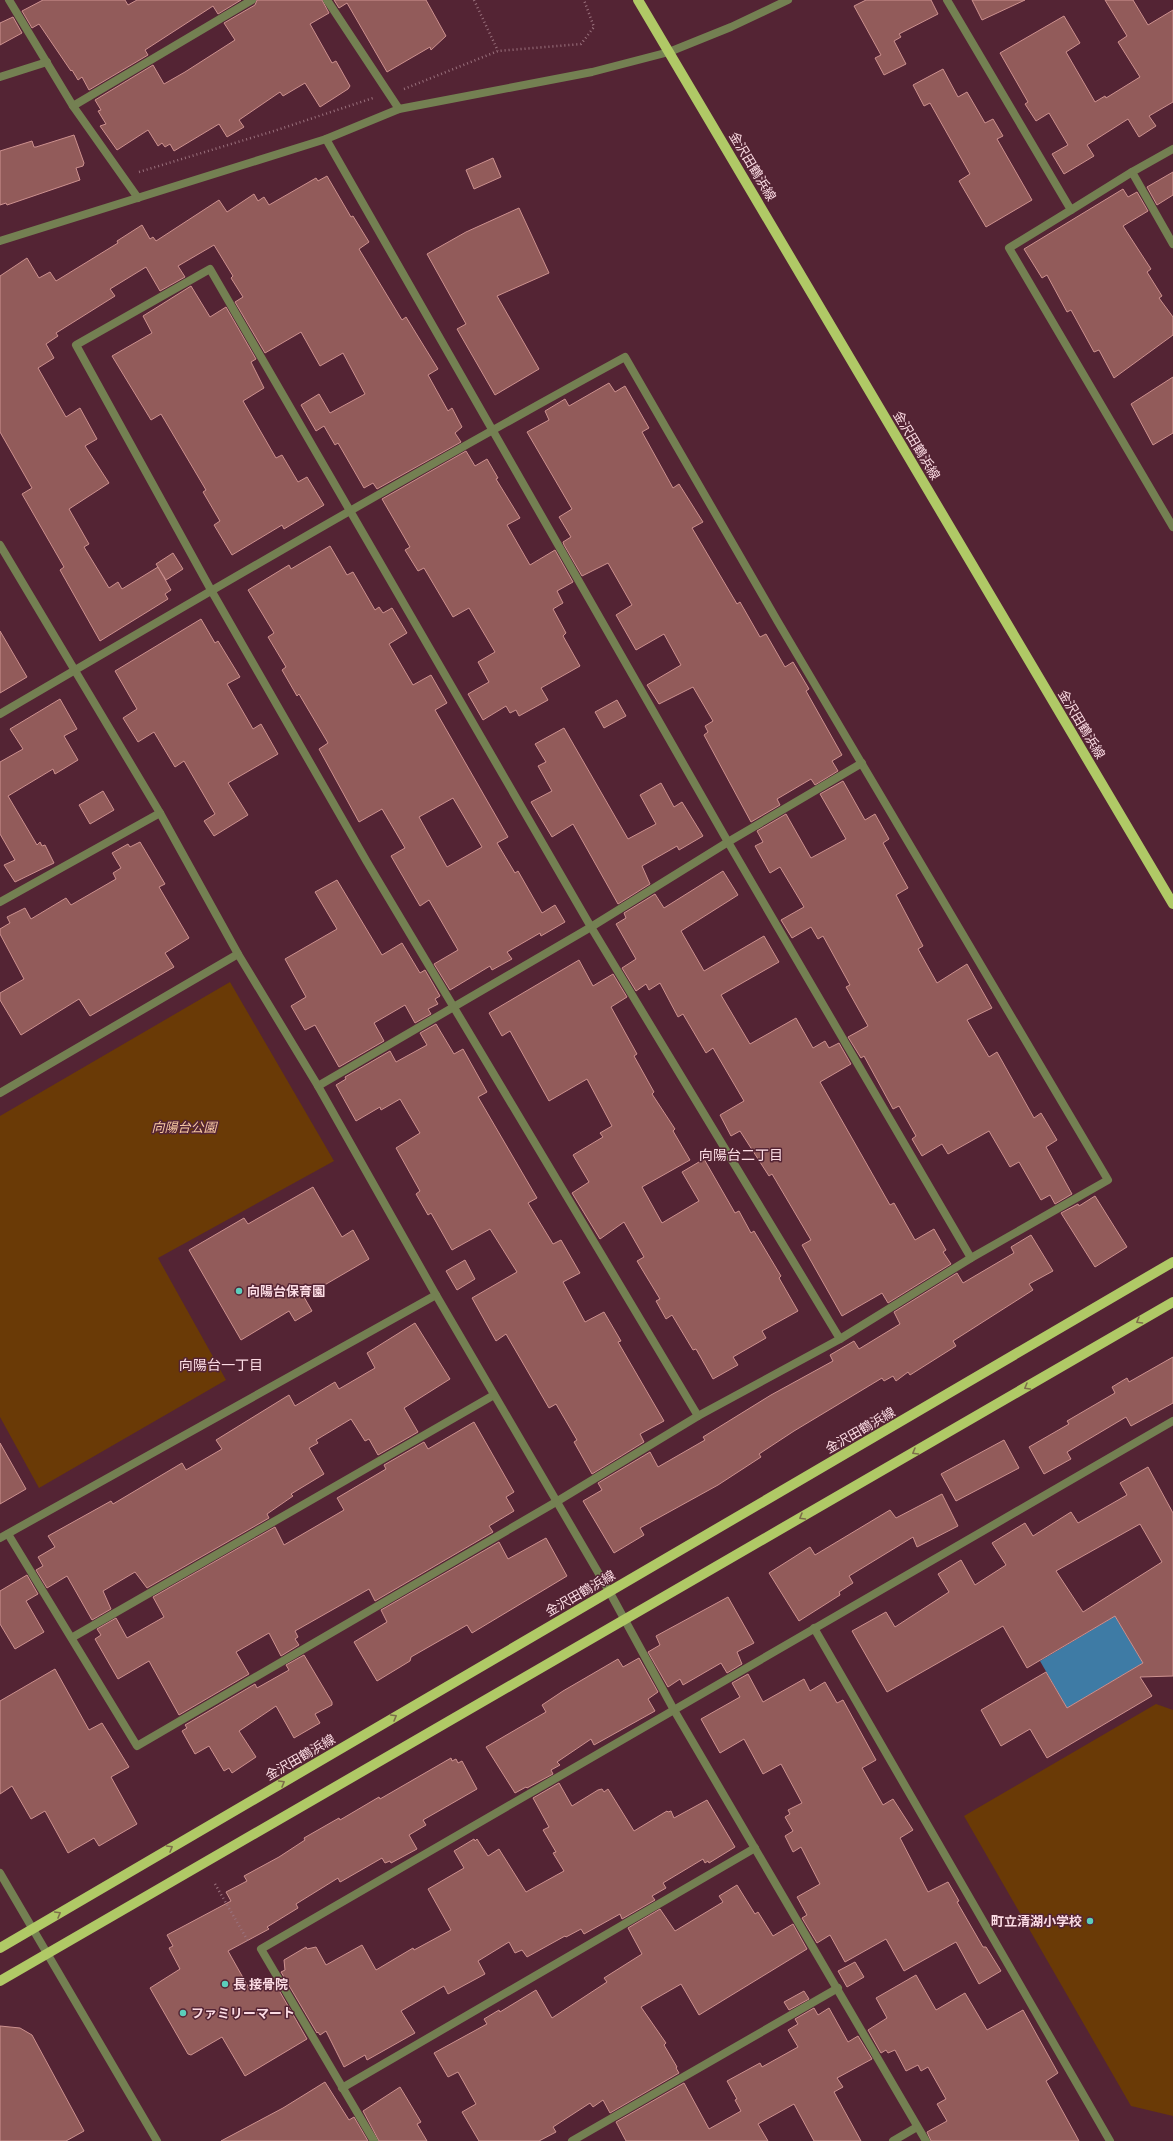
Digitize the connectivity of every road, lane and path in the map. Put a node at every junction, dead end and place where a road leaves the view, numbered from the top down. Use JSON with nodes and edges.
{"nodes":[{"id":1,"x":252,"y":0,"type":"edge"},
{"id":2,"x":327,"y":0,"type":"edge"},
{"id":3,"x":474,"y":0,"type":"edge"},
{"id":4,"x":638,"y":0,"type":"edge"},
{"id":5,"x":788,"y":0,"type":"edge"},
{"id":6,"x":947,"y":0,"type":"edge"},
{"id":7,"x":13,"y":1,"type":"edge"},
{"id":8,"x":498,"y":51,"type":"dead end"},
{"id":9,"x":669,"y":52,"type":"junction"},
{"id":10,"x":47,"y":62,"type":"junction"},
{"id":11,"x":0,"y":77,"type":"edge"},
{"id":12,"x":73,"y":106,"type":"junction"},
{"id":13,"x":399,"y":109,"type":"junction"},
{"id":14,"x":326,"y":139,"type":"junction"},
{"id":15,"x":1173,"y":149,"type":"edge"},
{"id":16,"x":1132,"y":172,"type":"junction"},
{"id":17,"x":138,"y":198,"type":"junction"},
{"id":18,"x":1071,"y":210,"type":"junction"},
{"id":19,"x":0,"y":241,"type":"edge"},
{"id":20,"x":1173,"y":244,"type":"edge"},
{"id":21,"x":491,"y":430,"type":"junction"},
{"id":22,"x":350,"y":512,"type":"junction"},
{"id":23,"x":1173,"y":527,"type":"edge"},
{"id":24,"x":0,"y":546,"type":"edge"},
{"id":25,"x":211,"y":590,"type":"junction"},
{"id":26,"x":74,"y":671,"type":"junction"},
{"id":27,"x":0,"y":714,"type":"edge"},
{"id":28,"x":862,"y":763,"type":"junction"},
{"id":29,"x":160,"y":812,"type":"junction"},
{"id":30,"x":728,"y":842,"type":"junction"},
{"id":31,"x":0,"y":902,"type":"edge"},
{"id":32,"x":1173,"y":904,"type":"edge"},
{"id":33,"x":590,"y":927,"type":"junction"},
{"id":34,"x":238,"y":954,"type":"junction"},
{"id":35,"x":454,"y":1007,"type":"junction"},
{"id":36,"x":318,"y":1086,"type":"junction"},
{"id":37,"x":0,"y":1093,"type":"edge"},
{"id":38,"x":971,"y":1258,"type":"junction"},
{"id":39,"x":1173,"y":1262,"type":"edge"},
{"id":40,"x":436,"y":1295,"type":"junction"},
{"id":41,"x":1173,"y":1302,"type":"edge"},
{"id":42,"x":840,"y":1339,"type":"junction"},
{"id":43,"x":494,"y":1395,"type":"junction"},
{"id":44,"x":698,"y":1416,"type":"junction"},
{"id":45,"x":1173,"y":1421,"type":"edge"},
{"id":46,"x":556,"y":1502,"type":"junction"},
{"id":47,"x":8,"y":1534,"type":"junction"},
{"id":48,"x":0,"y":1538,"type":"edge"},
{"id":49,"x":609,"y":1591,"type":"junction"},
{"id":50,"x":625,"y":1620,"type":"junction"},
{"id":51,"x":814,"y":1628,"type":"junction"},
{"id":52,"x":73,"y":1637,"type":"junction"},
{"id":53,"x":674,"y":1710,"type":"junction"},
{"id":54,"x":755,"y":1848,"type":"junction"},
{"id":55,"x":0,"y":1874,"type":"edge"},
{"id":56,"x":215,"y":1884,"type":"dead end"},
{"id":57,"x":33,"y":1929,"type":"junction"},
{"id":58,"x":0,"y":1948,"type":"edge"},
{"id":59,"x":261,"y":1949,"type":"junction"},
{"id":60,"x":47,"y":1953,"type":"junction"},
{"id":61,"x":0,"y":1981,"type":"edge"},
{"id":62,"x":838,"y":1988,"type":"junction"},
{"id":63,"x":342,"y":2088,"type":"junction"},
{"id":64,"x":918,"y":2127,"type":"junction"},
{"id":65,"x":158,"y":2141,"type":"edge"},
{"id":66,"x":374,"y":2141,"type":"edge"},
{"id":67,"x":572,"y":2141,"type":"edge"},
{"id":68,"x":892,"y":2141,"type":"edge"},
{"id":69,"x":926,"y":2141,"type":"edge"},
{"id":70,"x":1110,"y":2141,"type":"edge"}],
"edges":[{"from":1,"to":12,"type":"street"},
{"from":2,"to":13,"type":"street"},
{"from":3,"to":8,"type":"path"},
{"from":4,"to":9,"type":"main road","name":"金沢田鶴浜線"},
{"from":5,"to":9,"type":"street"},
{"from":6,"to":18,"type":"street"},
{"from":7,"to":10,"type":"street"},
{"from":9,"to":13,"type":"street"},
{"from":9,"to":32,"type":"main road","name":"金沢田鶴浜線"},
{"from":10,"to":11,"type":"street"},
{"from":10,"to":12,"type":"street"},
{"from":12,"to":17,"type":"street"},
{"from":13,"to":14,"type":"street"},
{"from":14,"to":17,"type":"street"},
{"from":14,"to":21,"type":"street"},
{"from":15,"to":16,"type":"street"},
{"from":16,"to":18,"type":"street"},
{"from":16,"to":20,"type":"street"},
{"from":17,"to":19,"type":"street"},
{"from":18,"to":23,"type":"street"},
{"from":21,"to":22,"type":"street"},
{"from":21,"to":28,"type":"street"},
{"from":21,"to":30,"type":"street"},
{"from":22,"to":25,"type":"street"},
{"from":22,"to":25,"type":"street"},
{"from":22,"to":33,"type":"street"},
{"from":24,"to":26,"type":"street"},
{"from":25,"to":26,"type":"street"},
{"from":25,"to":35,"type":"street"},
{"from":26,"to":27,"type":"street"},
{"from":26,"to":29,"type":"street"},
{"from":28,"to":30,"type":"street"},
{"from":28,"to":38,"type":"street"},
{"from":29,"to":31,"type":"street"},
{"from":29,"to":34,"type":"street"},
{"from":30,"to":33,"type":"street"},
{"from":30,"to":38,"type":"street"},
{"from":33,"to":35,"type":"street"},
{"from":33,"to":42,"type":"street"},
{"from":34,"to":36,"type":"street"},
{"from":34,"to":37,"type":"street"},
{"from":35,"to":36,"type":"street"},
{"from":35,"to":44,"type":"street"},
{"from":36,"to":40,"type":"street"},
{"from":38,"to":42,"type":"street"},
{"from":39,"to":49,"type":"main road","name":"金沢田鶴浜線"},
{"from":40,"to":43,"type":"street"},
{"from":40,"to":47,"type":"street"},
{"from":41,"to":50,"type":"main road","one_way":true},
{"from":42,"to":44,"type":"street"},
{"from":43,"to":46,"type":"street"},
{"from":43,"to":52,"type":"street"},
{"from":44,"to":46,"type":"street"},
{"from":45,"to":51,"type":"street"},
{"from":46,"to":49,"type":"street"},
{"from":46,"to":52,"type":"street"},
{"from":47,"to":48,"type":"street"},
{"from":47,"to":52,"type":"street"},
{"from":49,"to":50,"type":"street"},
{"from":57,"to":49,"type":"main road","name":"金沢田鶴浜線","one_way":true},
{"from":50,"to":53,"type":"street"},
{"from":50,"to":60,"type":"main road"},
{"from":51,"to":53,"type":"street"},
{"from":51,"to":70,"type":"street"},
{"from":53,"to":54,"type":"street"},
{"from":53,"to":59,"type":"street"},
{"from":54,"to":62,"type":"street"},
{"from":54,"to":63,"type":"street"},
{"from":55,"to":57,"type":"street"},
{"from":56,"to":59,"type":"path"},
{"from":57,"to":58,"type":"main road","name":"金沢田鶴浜線"},
{"from":57,"to":60,"type":"street"},
{"from":59,"to":63,"type":"street"},
{"from":60,"to":61,"type":"main road"},
{"from":60,"to":65,"type":"street"},
{"from":62,"to":64,"type":"street"},
{"from":62,"to":67,"type":"street"},
{"from":63,"to":66,"type":"street"},
{"from":64,"to":68,"type":"street"},
{"from":64,"to":69,"type":"street"}]}
